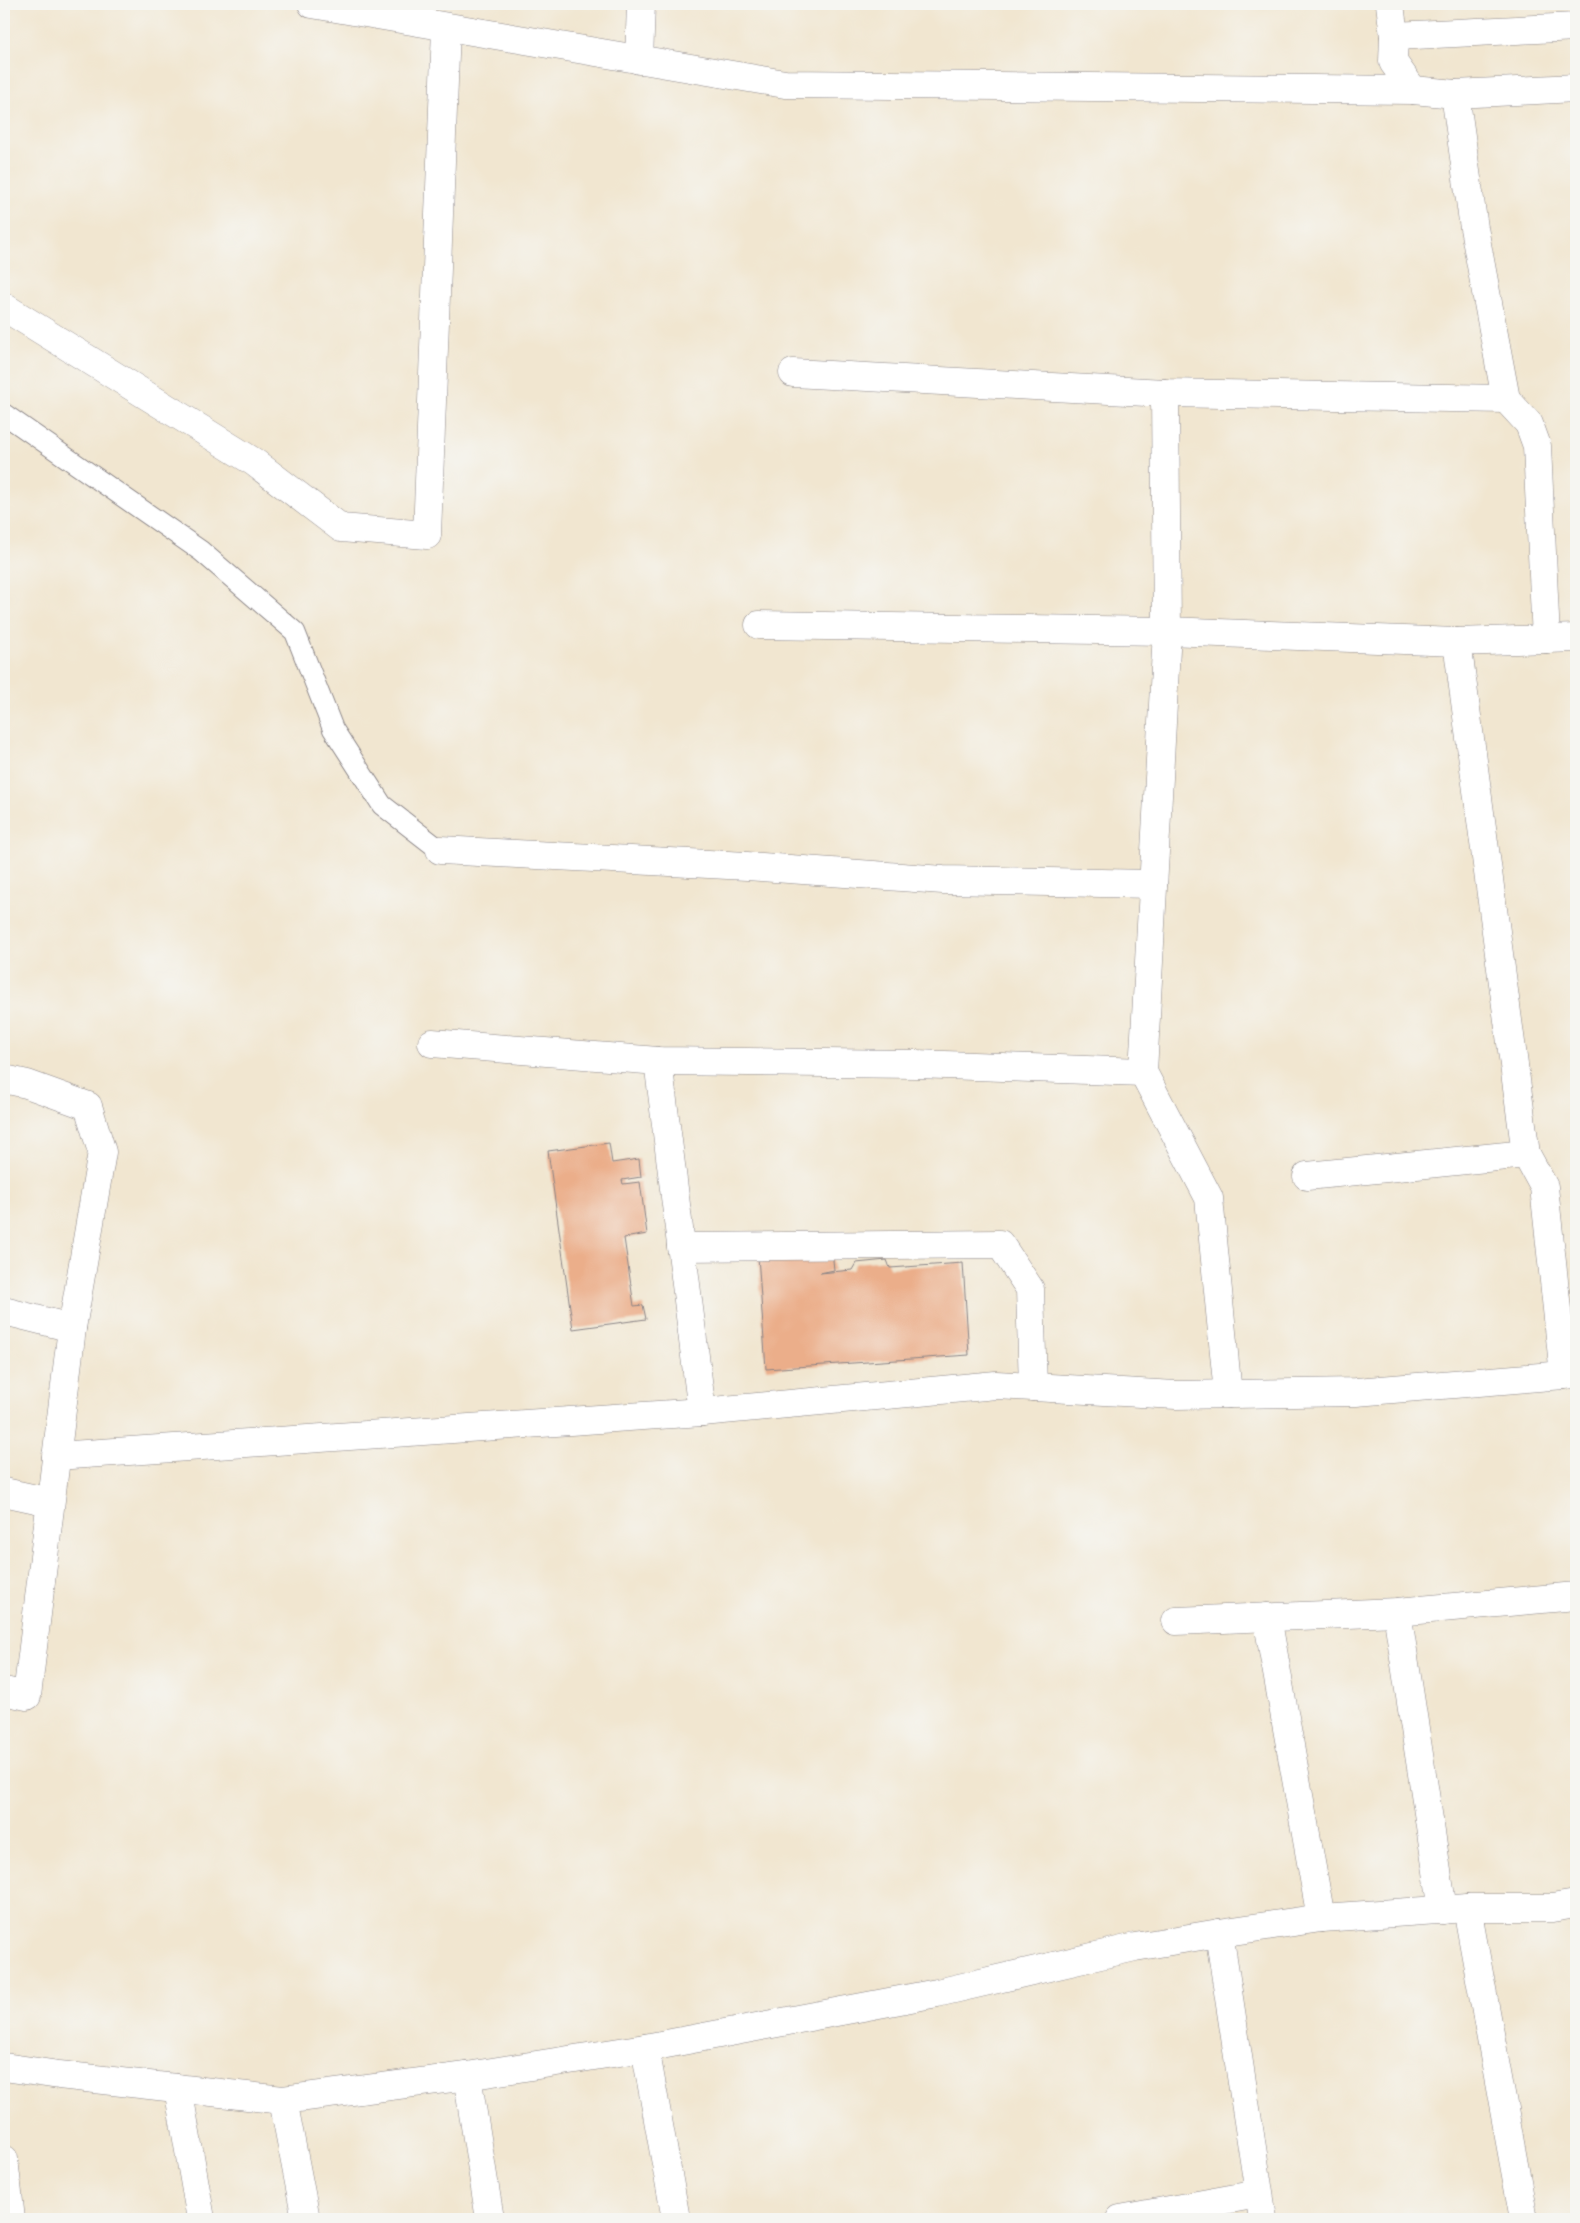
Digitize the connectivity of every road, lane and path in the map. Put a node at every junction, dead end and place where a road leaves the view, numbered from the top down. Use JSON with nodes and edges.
{"nodes":[{"id":1,"x":312,"y":4,"type":"edge"},
{"id":2,"x":641,"y":4,"type":"edge"},
{"id":3,"x":1390,"y":4,"type":"edge"},
{"id":4,"x":1576,"y":27,"type":"edge"},
{"id":5,"x":446,"y":28,"type":"junction"},
{"id":6,"x":1394,"y":36,"type":"junction"},
{"id":7,"x":639,"y":60,"type":"junction"},
{"id":8,"x":1576,"y":88,"type":"edge"},
{"id":9,"x":1413,"y":90,"type":"junction"},
{"id":10,"x":1455,"y":94,"type":"junction"},
{"id":11,"x":4,"y":307,"type":"edge"},
{"id":12,"x":793,"y":374,"type":"dead end"},
{"id":13,"x":1164,"y":393,"type":"junction"},
{"id":14,"x":1506,"y":399,"type":"junction"},
{"id":15,"x":4,"y":414,"type":"edge"},
{"id":16,"x":759,"y":625,"type":"dead end"},
{"id":17,"x":1167,"y":631,"type":"junction"},
{"id":18,"x":1576,"y":638,"type":"edge"},
{"id":19,"x":1546,"y":639,"type":"junction"},
{"id":20,"x":1457,"y":642,"type":"junction"},
{"id":21,"x":440,"y":850,"type":"joint"},
{"id":22,"x":1153,"y":884,"type":"junction"},
{"id":23,"x":432,"y":1043,"type":"dead end"},
{"id":24,"x":658,"y":1061,"type":"junction"},
{"id":25,"x":1144,"y":1072,"type":"junction"},
{"id":26,"x":4,"y":1079,"type":"edge"},
{"id":27,"x":1526,"y":1154,"type":"junction"},
{"id":28,"x":1307,"y":1176,"type":"dead end"},
{"id":29,"x":681,"y":1247,"type":"junction"},
{"id":30,"x":4,"y":1311,"type":"edge"},
{"id":31,"x":72,"y":1328,"type":"junction"},
{"id":32,"x":1570,"y":1375,"type":"edge"},
{"id":33,"x":1033,"y":1387,"type":"junction"},
{"id":34,"x":1228,"y":1394,"type":"junction"},
{"id":35,"x":702,"y":1412,"type":"junction"},
{"id":36,"x":56,"y":1456,"type":"junction"},
{"id":37,"x":4,"y":1492,"type":"edge"},
{"id":38,"x":50,"y":1502,"type":"junction"},
{"id":39,"x":1576,"y":1596,"type":"edge"},
{"id":40,"x":1397,"y":1612,"type":"junction"},
{"id":41,"x":1267,"y":1616,"type":"junction"},
{"id":42,"x":1176,"y":1621,"type":"dead end"},
{"id":43,"x":4,"y":1691,"type":"edge"},
{"id":44,"x":1576,"y":1904,"type":"edge"},
{"id":45,"x":1455,"y":1909,"type":"junction"},
{"id":46,"x":1321,"y":1918,"type":"junction"},
{"id":47,"x":1219,"y":1933,"type":"junction"},
{"id":48,"x":645,"y":2048,"type":"junction"},
{"id":49,"x":4,"y":2067,"type":"edge"},
{"id":50,"x":467,"y":2076,"type":"junction"},
{"id":51,"x":178,"y":2088,"type":"junction"},
{"id":52,"x":283,"y":2100,"type":"junction"},
{"id":53,"x":4,"y":2158,"type":"edge"},
{"id":54,"x":1260,"y":2206,"type":"edge"},
{"id":55,"x":11,"y":2219,"type":"edge"},
{"id":56,"x":201,"y":2219,"type":"edge"},
{"id":57,"x":306,"y":2219,"type":"edge"},
{"id":58,"x":490,"y":2219,"type":"edge"},
{"id":59,"x":676,"y":2219,"type":"edge"},
{"id":60,"x":1120,"y":2219,"type":"edge"},
{"id":61,"x":1524,"y":2219,"type":"edge"}],
"edges":[{"from":1,"to":5,"type":"street"},
{"from":2,"to":7,"type":"street"},
{"from":3,"to":6,"type":"street"},
{"from":4,"to":6,"type":"street"},
{"from":5,"to":7,"type":"street"},
{"from":5,"to":11,"type":"street"},
{"from":6,"to":9,"type":"street"},
{"from":7,"to":9,"type":"street"},
{"from":8,"to":10,"type":"street"},
{"from":9,"to":10,"type":"street"},
{"from":10,"to":14,"type":"street"},
{"from":12,"to":13,"type":"street"},
{"from":13,"to":14,"type":"street"},
{"from":13,"to":17,"type":"street"},
{"from":14,"to":19,"type":"street"},
{"from":15,"to":21,"type":"lane"},
{"from":16,"to":17,"type":"street"},
{"from":17,"to":20,"type":"street"},
{"from":17,"to":22,"type":"street"},
{"from":18,"to":19,"type":"street"},
{"from":19,"to":20,"type":"street"},
{"from":20,"to":27,"type":"street"},
{"from":21,"to":22,"type":"street"},
{"from":22,"to":25,"type":"street"},
{"from":23,"to":24,"type":"street"},
{"from":24,"to":25,"type":"street"},
{"from":24,"to":29,"type":"street"},
{"from":25,"to":34,"type":"street"},
{"from":26,"to":31,"type":"street"},
{"from":27,"to":28,"type":"street"},
{"from":27,"to":32,"type":"street"},
{"from":29,"to":33,"type":"street"},
{"from":29,"to":35,"type":"street"},
{"from":30,"to":31,"type":"street"},
{"from":31,"to":36,"type":"street"},
{"from":32,"to":34,"type":"street"},
{"from":33,"to":34,"type":"street"},
{"from":33,"to":35,"type":"street"},
{"from":35,"to":36,"type":"street"},
{"from":36,"to":38,"type":"street"},
{"from":37,"to":38,"type":"street"},
{"from":38,"to":43,"type":"street"},
{"from":39,"to":40,"type":"street"},
{"from":40,"to":41,"type":"street"},
{"from":40,"to":45,"type":"street"},
{"from":41,"to":42,"type":"street"},
{"from":41,"to":46,"type":"street"},
{"from":44,"to":45,"type":"street"},
{"from":45,"to":46,"type":"street"},
{"from":45,"to":61,"type":"street"},
{"from":46,"to":47,"type":"street"},
{"from":47,"to":48,"type":"street"},
{"from":47,"to":54,"type":"street"},
{"from":48,"to":50,"type":"street"},
{"from":48,"to":59,"type":"street"},
{"from":49,"to":51,"type":"street"},
{"from":50,"to":52,"type":"street"},
{"from":50,"to":58,"type":"street"},
{"from":51,"to":52,"type":"street"},
{"from":51,"to":56,"type":"street"},
{"from":52,"to":57,"type":"street"},
{"from":53,"to":55,"type":"street"},
{"from":54,"to":60,"type":"street"}]}
